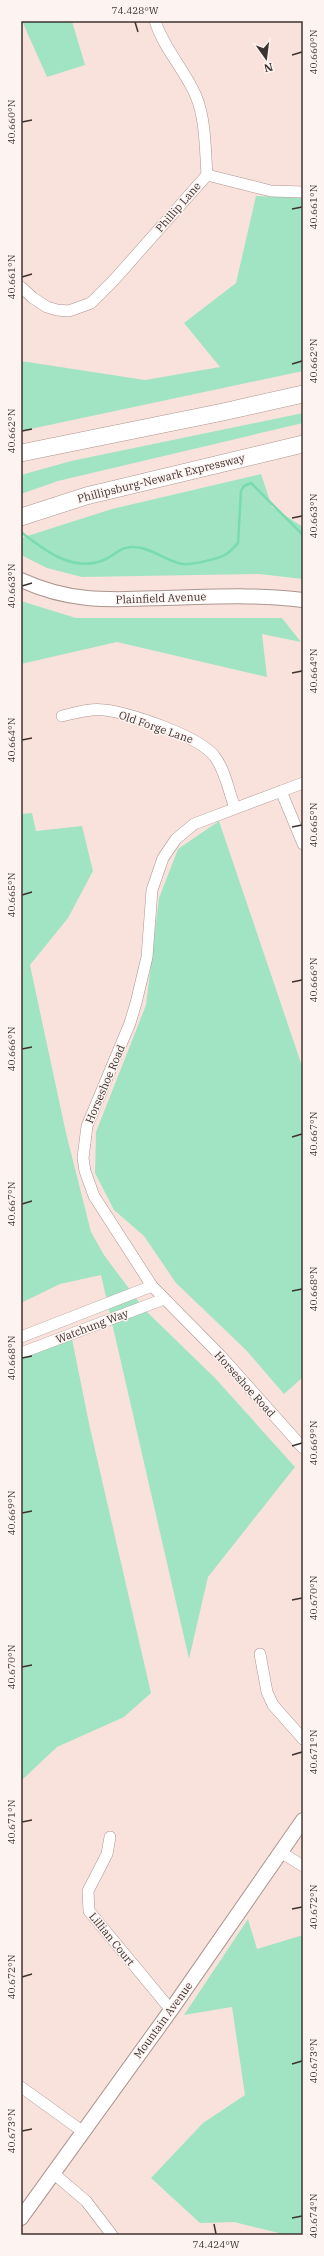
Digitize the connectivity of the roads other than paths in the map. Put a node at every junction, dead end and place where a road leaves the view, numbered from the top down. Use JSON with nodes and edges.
{"nodes":[{"id":1,"x":156,"y":21,"type":"edge"},
{"id":2,"x":207,"y":175,"type":"junction"},
{"id":3,"x":303,"y":192,"type":"edge"},
{"id":4,"x":21,"y":287,"type":"edge"},
{"id":5,"x":303,"y":394,"type":"edge"},
{"id":6,"x":303,"y":444,"type":"edge"},
{"id":7,"x":21,"y":453,"type":"edge"},
{"id":8,"x":21,"y":517,"type":"edge"},
{"id":9,"x":21,"y":580,"type":"edge"},
{"id":10,"x":302,"y":602,"type":"edge"},
{"id":11,"x":62,"y":716,"type":"dead end"},
{"id":12,"x":303,"y":783,"type":"edge"},
{"id":13,"x":281,"y":791,"type":"junction"},
{"id":14,"x":235,"y":808,"type":"junction"},
{"id":15,"x":303,"y":844,"type":"edge"},
{"id":16,"x":152,"y":1286,"type":"junction"},
{"id":17,"x":164,"y":1299,"type":"junction"},
{"id":18,"x":21,"y":1337,"type":"edge"},
{"id":19,"x":21,"y":1353,"type":"edge"},
{"id":20,"x":303,"y":1448,"type":"edge"},
{"id":21,"x":260,"y":1654,"type":"dead end"},
{"id":22,"x":303,"y":1739,"type":"edge"},
{"id":23,"x":303,"y":1820,"type":"edge"},
{"id":24,"x":110,"y":1837,"type":"dead end"},
{"id":25,"x":282,"y":1853,"type":"junction"},
{"id":26,"x":303,"y":1866,"type":"edge"},
{"id":27,"x":171,"y":2010,"type":"junction"},
{"id":28,"x":21,"y":2087,"type":"edge"},
{"id":29,"x":82,"y":2131,"type":"junction"},
{"id":30,"x":53,"y":2173,"type":"junction"},
{"id":31,"x":21,"y":2218,"type":"edge"},
{"id":32,"x":112,"y":2235,"type":"edge"}],
"edges":[{"from":1,"to":2,"type":"street","name":"Phillip Lane"},
{"from":2,"to":3,"type":"street"},
{"from":2,"to":4,"type":"street","name":"Phillip Lane"},
{"from":5,"to":7,"type":"highway"},
{"from":6,"to":8,"type":"highway","name":"Phillipsburg-Newark Expressway"},
{"from":9,"to":10,"type":"main road","name":"Plainfield Avenue"},
{"from":11,"to":14,"type":"street","name":"Old Forge Lane"},
{"from":12,"to":13,"type":"street","name":"Horseshoe Road"},
{"from":13,"to":14,"type":"street","name":"Horseshoe Road"},
{"from":13,"to":15,"type":"street"},
{"from":14,"to":16,"type":"street","name":"Horseshoe Road"},
{"from":16,"to":17,"type":"street","name":"Horseshoe Road"},
{"from":16,"to":18,"type":"street","name":"Watchung Way"},
{"from":17,"to":19,"type":"street","name":"Watchung Way"},
{"from":17,"to":20,"type":"street","name":"Horseshoe Road"},
{"from":21,"to":22,"type":"street"},
{"from":23,"to":25,"type":"main road","name":"Mountain Avenue"},
{"from":24,"to":27,"type":"street","name":"Lillian Court"},
{"from":25,"to":26,"type":"street"},
{"from":25,"to":27,"type":"main road","name":"Mountain Avenue"},
{"from":27,"to":29,"type":"main road","name":"Mountain Avenue"},
{"from":28,"to":29,"type":"street"},
{"from":29,"to":30,"type":"main road","name":"Mountain Avenue"},
{"from":30,"to":31,"type":"main road","name":"Mountain Avenue"},
{"from":30,"to":32,"type":"street"}]}
